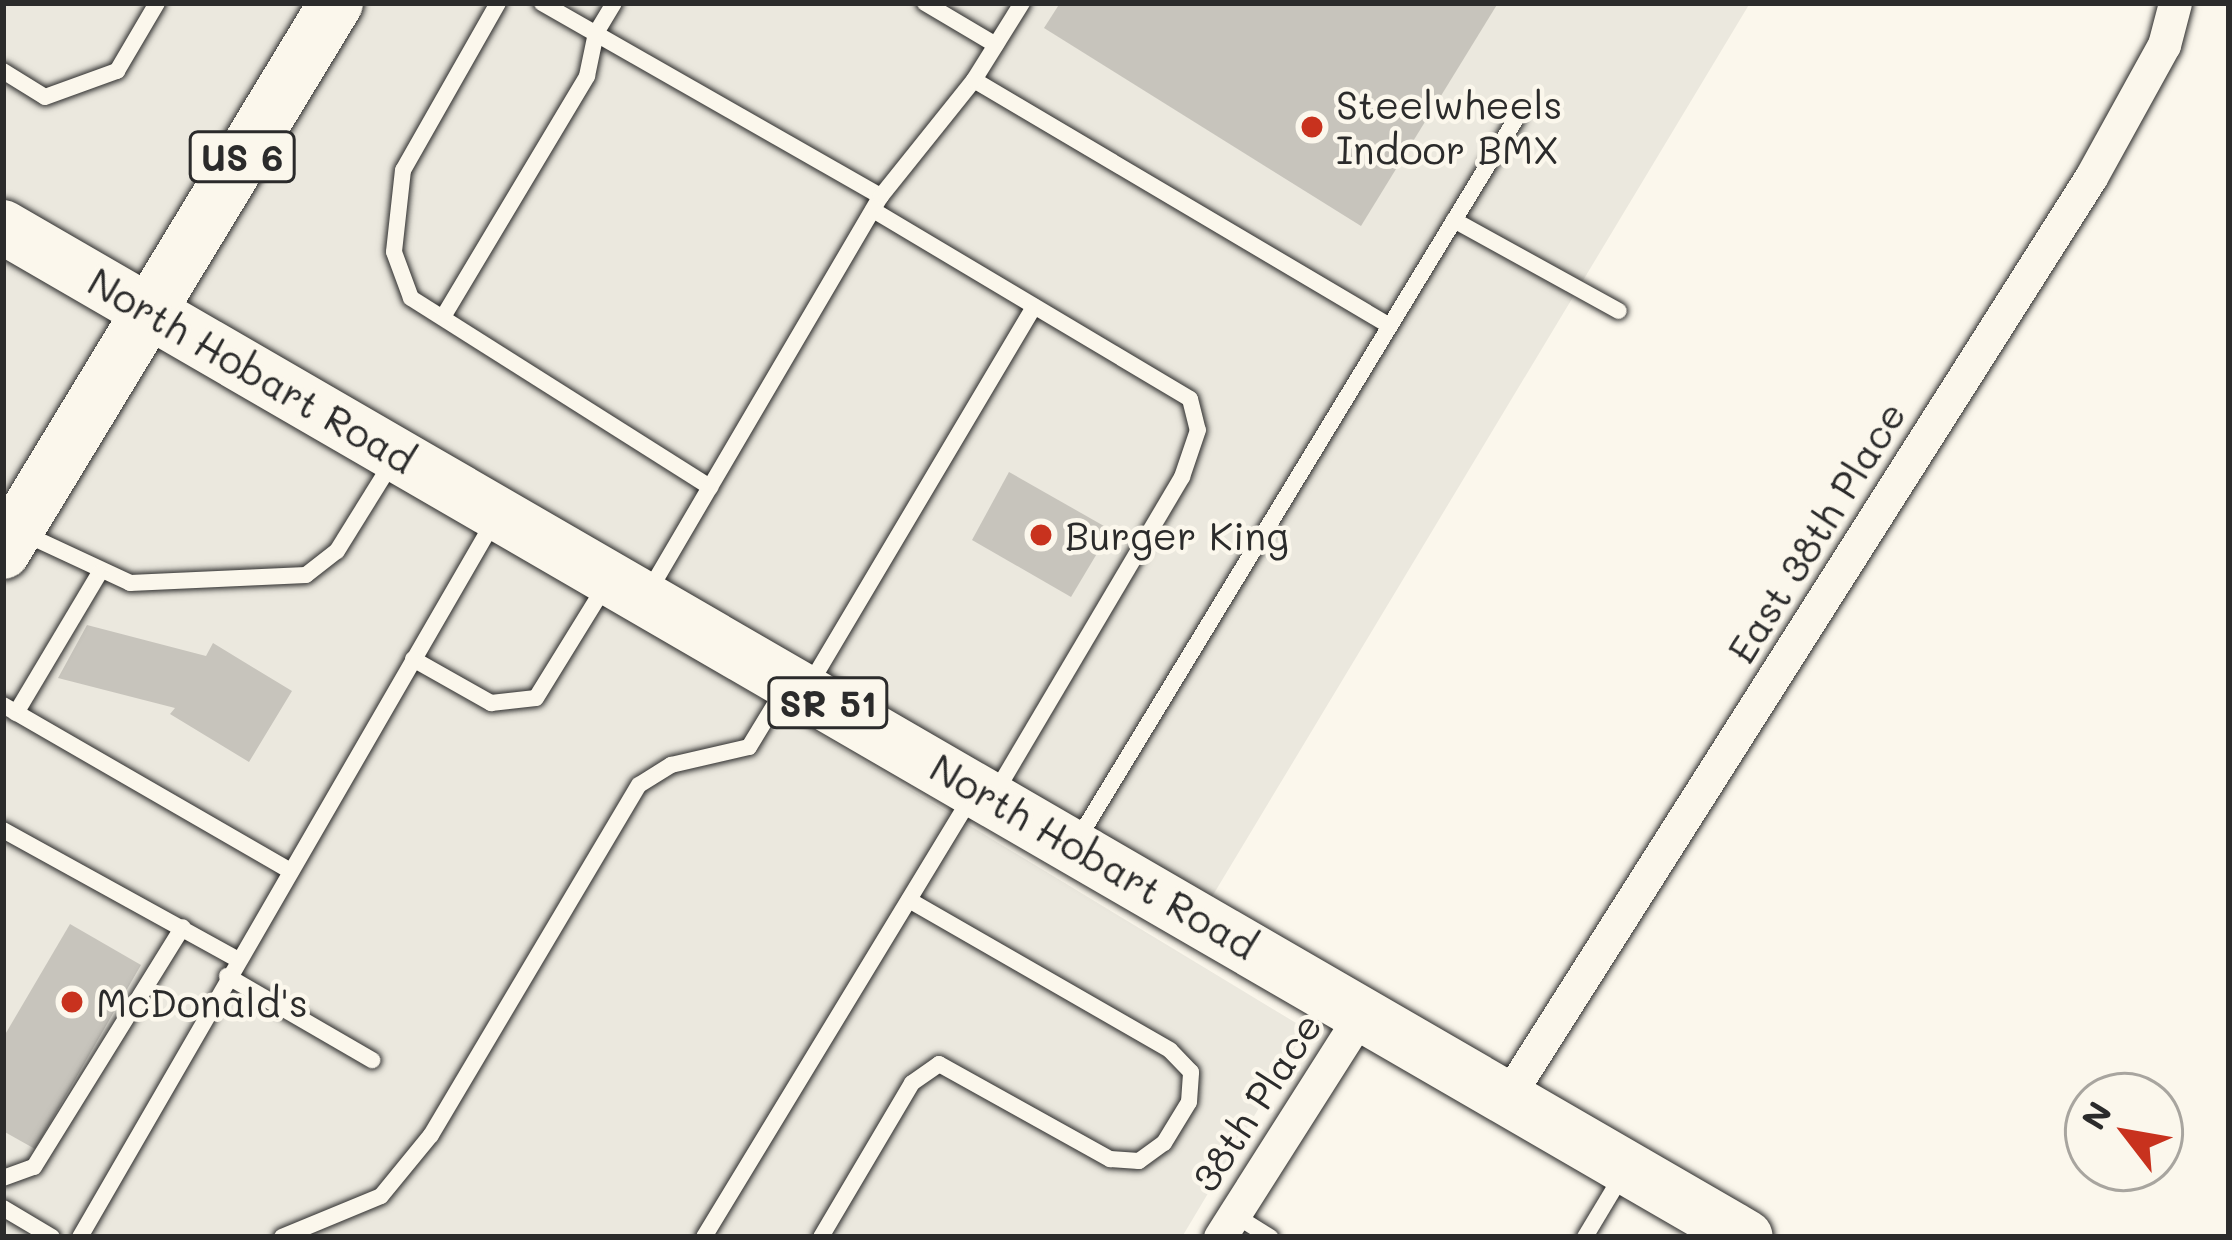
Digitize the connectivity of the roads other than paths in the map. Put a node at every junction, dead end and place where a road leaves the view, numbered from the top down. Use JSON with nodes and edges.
{"nodes":[{"id":1,"x":336,"y":3,"type":"edge"},
{"id":2,"x":498,"y":3,"type":"edge"},
{"id":3,"x":542,"y":3,"type":"edge"},
{"id":4,"x":614,"y":3,"type":"edge"},
{"id":5,"x":926,"y":3,"type":"edge"},
{"id":6,"x":1022,"y":3,"type":"edge"},
{"id":7,"x":2175,"y":3,"type":"edge"},
{"id":8,"x":153,"y":5,"type":"edge"},
{"id":9,"x":596,"y":33,"type":"junction"},
{"id":10,"x":996,"y":45,"type":"junction"},
{"id":11,"x":3,"y":71,"type":"edge"},
{"id":12,"x":974,"y":80,"type":"junction"},
{"id":13,"x":1517,"y":117,"type":"dead end"},
{"id":14,"x":877,"y":203,"type":"junction"},
{"id":15,"x":1454,"y":220,"type":"junction"},
{"id":16,"x":3,"y":227,"type":"edge"},
{"id":17,"x":1034,"y":306,"type":"junction"},
{"id":18,"x":148,"y":310,"type":"junction"},
{"id":19,"x":1619,"y":311,"type":"dead end"},
{"id":20,"x":442,"y":317,"type":"junction"},
{"id":21,"x":1386,"y":323,"type":"junction"},
{"id":22,"x":398,"y":454,"type":"junction"},
{"id":23,"x":710,"y":487,"type":"junction"},
{"id":24,"x":499,"y":513,"type":"junction"},
{"id":25,"x":10,"y":541,"type":"edge"},
{"id":26,"x":99,"y":574,"type":"junction"},
{"id":27,"x":628,"y":587,"type":"junction"},
{"id":28,"x":413,"y":659,"type":"junction"},
{"id":29,"x":798,"y":685,"type":"junction"},
{"id":30,"x":10,"y":709,"type":"edge"},
{"id":31,"x":984,"y":793,"type":"junction"},
{"id":32,"x":5,"y":836,"type":"edge"},
{"id":33,"x":1074,"y":845,"type":"junction"},
{"id":34,"x":289,"y":870,"type":"junction"},
{"id":35,"x":909,"y":899,"type":"junction"},
{"id":36,"x":183,"y":927,"type":"junction"},
{"id":37,"x":237,"y":959,"type":"junction"},
{"id":38,"x":227,"y":976,"type":"junction"},
{"id":39,"x":1363,"y":1012,"type":"junction"},
{"id":40,"x":372,"y":1060,"type":"dead end"},
{"id":41,"x":1508,"y":1096,"type":"junction"},
{"id":42,"x":1628,"y":1166,"type":"junction"},
{"id":43,"x":3,"y":1178,"type":"edge"},
{"id":44,"x":3,"y":1208,"type":"edge"},
{"id":45,"x":1226,"y":1225,"type":"edge"},
{"id":46,"x":52,"y":1237,"type":"edge"},
{"id":47,"x":80,"y":1237,"type":"edge"},
{"id":48,"x":281,"y":1237,"type":"edge"},
{"id":49,"x":704,"y":1237,"type":"edge"},
{"id":50,"x":821,"y":1237,"type":"edge"},
{"id":51,"x":1270,"y":1237,"type":"edge"},
{"id":52,"x":1585,"y":1237,"type":"edge"},
{"id":53,"x":1746,"y":1237,"type":"edge"}],
"edges":[{"from":1,"to":18,"type":"main road","number":"US 6"},
{"from":2,"to":20,"type":"lane"},
{"from":3,"to":9,"type":"lane"},
{"from":4,"to":9,"type":"lane"},
{"from":5,"to":10,"type":"lane"},
{"from":6,"to":10,"type":"lane"},
{"from":7,"to":41,"type":"street","name":"East 38th Place"},
{"from":8,"to":11,"type":"lane"},
{"from":9,"to":14,"type":"lane"},
{"from":9,"to":20,"type":"lane"},
{"from":10,"to":12,"type":"lane"},
{"from":12,"to":14,"type":"lane"},
{"from":12,"to":21,"type":"lane"},
{"from":13,"to":15,"type":"lane"},
{"from":14,"to":17,"type":"lane"},
{"from":14,"to":23,"type":"lane"},
{"from":15,"to":19,"type":"lane"},
{"from":15,"to":21,"type":"lane"},
{"from":16,"to":18,"type":"main road","name":"North Hobart Road"},
{"from":17,"to":29,"type":"lane"},
{"from":17,"to":31,"type":"lane"},
{"from":18,"to":22,"type":"main road","name":"North Hobart Road","number":"SR 51"},
{"from":18,"to":25,"type":"main road"},
{"from":20,"to":23,"type":"lane"},
{"from":21,"to":33,"type":"lane"},
{"from":22,"to":24,"type":"main road","name":"North Hobart Road","number":"SR 51"},
{"from":22,"to":26,"type":"lane"},
{"from":23,"to":27,"type":"lane"},
{"from":24,"to":27,"type":"main road","name":"North Hobart Road","number":"SR 51"},
{"from":24,"to":28,"type":"lane"},
{"from":25,"to":26,"type":"lane"},
{"from":26,"to":30,"type":"lane"},
{"from":27,"to":28,"type":"lane"},
{"from":27,"to":29,"type":"main road","name":"North Hobart Road","number":"SR 51"},
{"from":28,"to":34,"type":"lane"},
{"from":29,"to":31,"type":"main road","name":"North Hobart Road","number":"SR 51"},
{"from":29,"to":48,"type":"lane"},
{"from":30,"to":34,"type":"lane"},
{"from":31,"to":33,"type":"main road","name":"North Hobart Road","number":"SR 51"},
{"from":31,"to":35,"type":"lane"},
{"from":32,"to":36,"type":"lane"},
{"from":33,"to":39,"type":"main road","name":"North Hobart Road","number":"SR 51"},
{"from":34,"to":37,"type":"lane"},
{"from":35,"to":49,"type":"lane"},
{"from":35,"to":50,"type":"lane"},
{"from":36,"to":37,"type":"lane"},
{"from":36,"to":43,"type":"lane"},
{"from":37,"to":38,"type":"lane"},
{"from":38,"to":40,"type":"lane"},
{"from":38,"to":47,"type":"lane"},
{"from":39,"to":41,"type":"main road","name":"North Hobart Road","number":"SR 51"},
{"from":39,"to":45,"type":"street","name":"38th Place"},
{"from":41,"to":42,"type":"main road","name":"North Hobart Road","number":"SR 51"},
{"from":42,"to":52,"type":"lane"},
{"from":42,"to":53,"type":"main road","name":"North Hobart Road","number":"SR 51"},
{"from":44,"to":46,"type":"lane"},
{"from":45,"to":51,"type":"lane"}]}
